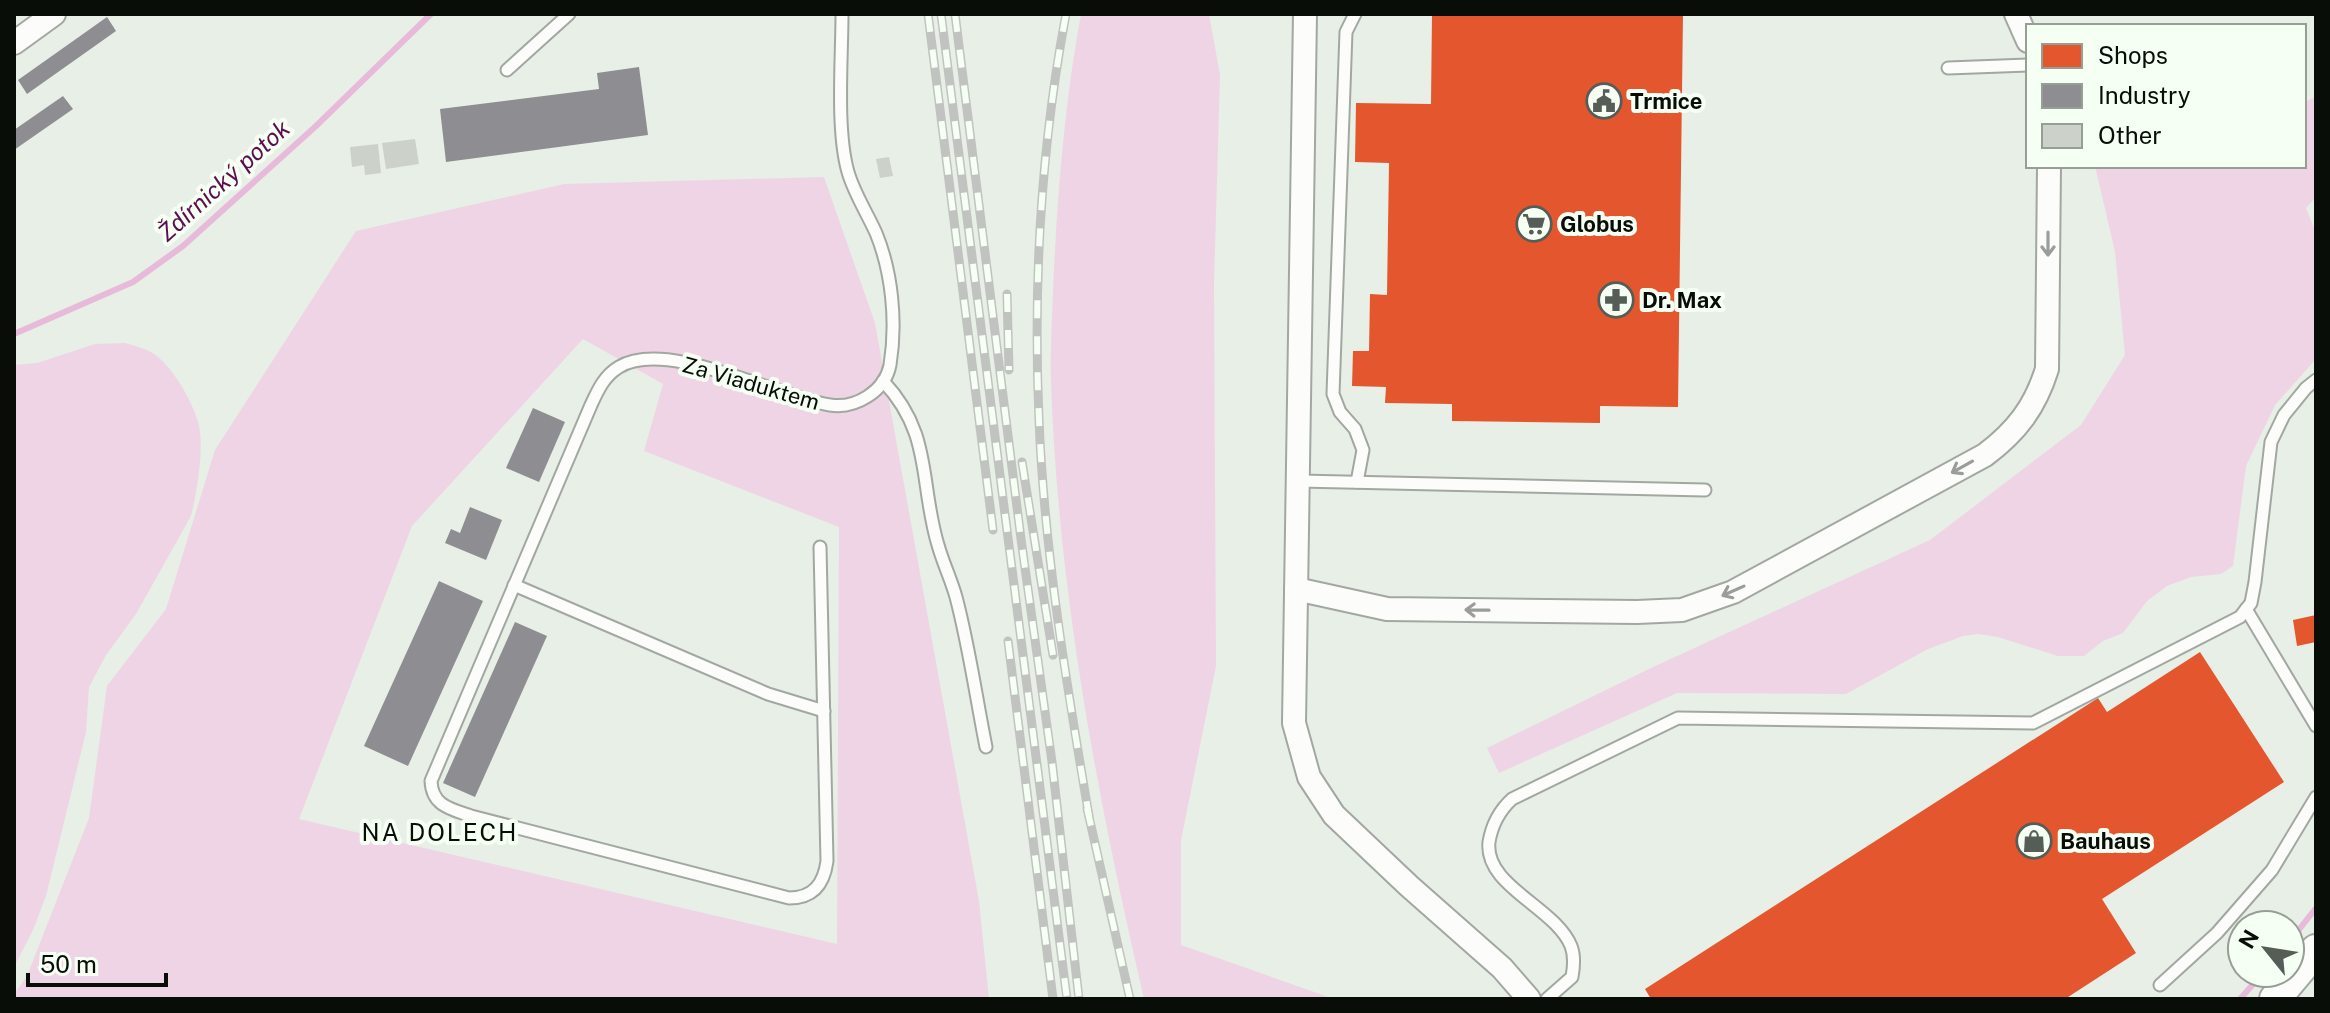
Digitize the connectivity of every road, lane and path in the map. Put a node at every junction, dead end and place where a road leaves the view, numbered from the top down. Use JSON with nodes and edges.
{"nodes":[{"id":1,"x":54,"y":14,"type":"edge"},
{"id":2,"x":569,"y":14,"type":"edge"},
{"id":3,"x":842,"y":14,"type":"edge"},
{"id":4,"x":1305,"y":14,"type":"edge"},
{"id":5,"x":1355,"y":14,"type":"edge"},
{"id":6,"x":2016,"y":14,"type":"edge"},
{"id":7,"x":2026,"y":36,"type":"edge"},
{"id":8,"x":14,"y":43,"type":"edge"},
{"id":9,"x":2026,"y":65,"type":"edge"},
{"id":10,"x":1948,"y":68,"type":"dead end"},
{"id":11,"x":507,"y":70,"type":"dead end"},
{"id":12,"x":2049,"y":168,"type":"edge"},
{"id":13,"x":2316,"y":380,"type":"edge"},
{"id":14,"x":883,"y":381,"type":"junction"},
{"id":15,"x":1299,"y":481,"type":"junction"},
{"id":16,"x":1357,"y":482,"type":"junction"},
{"id":17,"x":1705,"y":490,"type":"dead end"},
{"id":18,"x":820,"y":547,"type":"dead end"},
{"id":19,"x":514,"y":585,"type":"junction"},
{"id":20,"x":1296,"y":589,"type":"junction"},
{"id":21,"x":2246,"y":609,"type":"junction"},
{"id":22,"x":824,"y":711,"type":"junction"},
{"id":23,"x":2316,"y":726,"type":"edge"},
{"id":24,"x":986,"y":747,"type":"dead end"},
{"id":25,"x":2316,"y":797,"type":"edge"},
{"id":26,"x":2316,"y":950,"type":"edge"},
{"id":27,"x":2160,"y":985,"type":"dead end"},
{"id":28,"x":1529,"y":999,"type":"edge"},
{"id":29,"x":1547,"y":999,"type":"edge"},
{"id":30,"x":2275,"y":999,"type":"edge"}],
"edges":[{"from":1,"to":8,"type":"street"},
{"from":2,"to":11,"type":"lane"},
{"from":3,"to":14,"type":"lane"},
{"from":4,"to":15,"type":"street"},
{"from":5,"to":16,"type":"lane"},
{"from":6,"to":7,"type":"street"},
{"from":9,"to":10,"type":"lane"},
{"from":12,"to":20,"type":"street","one_way":true},
{"from":13,"to":21,"type":"lane"},
{"from":14,"to":19,"type":"lane","name":"Za Viaduktem"},
{"from":14,"to":24,"type":"lane"},
{"from":15,"to":16,"type":"lane"},
{"from":15,"to":20,"type":"street"},
{"from":16,"to":17,"type":"lane"},
{"from":18,"to":22,"type":"lane"},
{"from":19,"to":22,"type":"lane"},
{"from":19,"to":22,"type":"lane","name":"Za Viaduktem"},
{"from":20,"to":28,"type":"street"},
{"from":21,"to":23,"type":"lane"},
{"from":21,"to":29,"type":"lane"},
{"from":25,"to":27,"type":"lane"},
{"from":26,"to":30,"type":"main road"}]}
